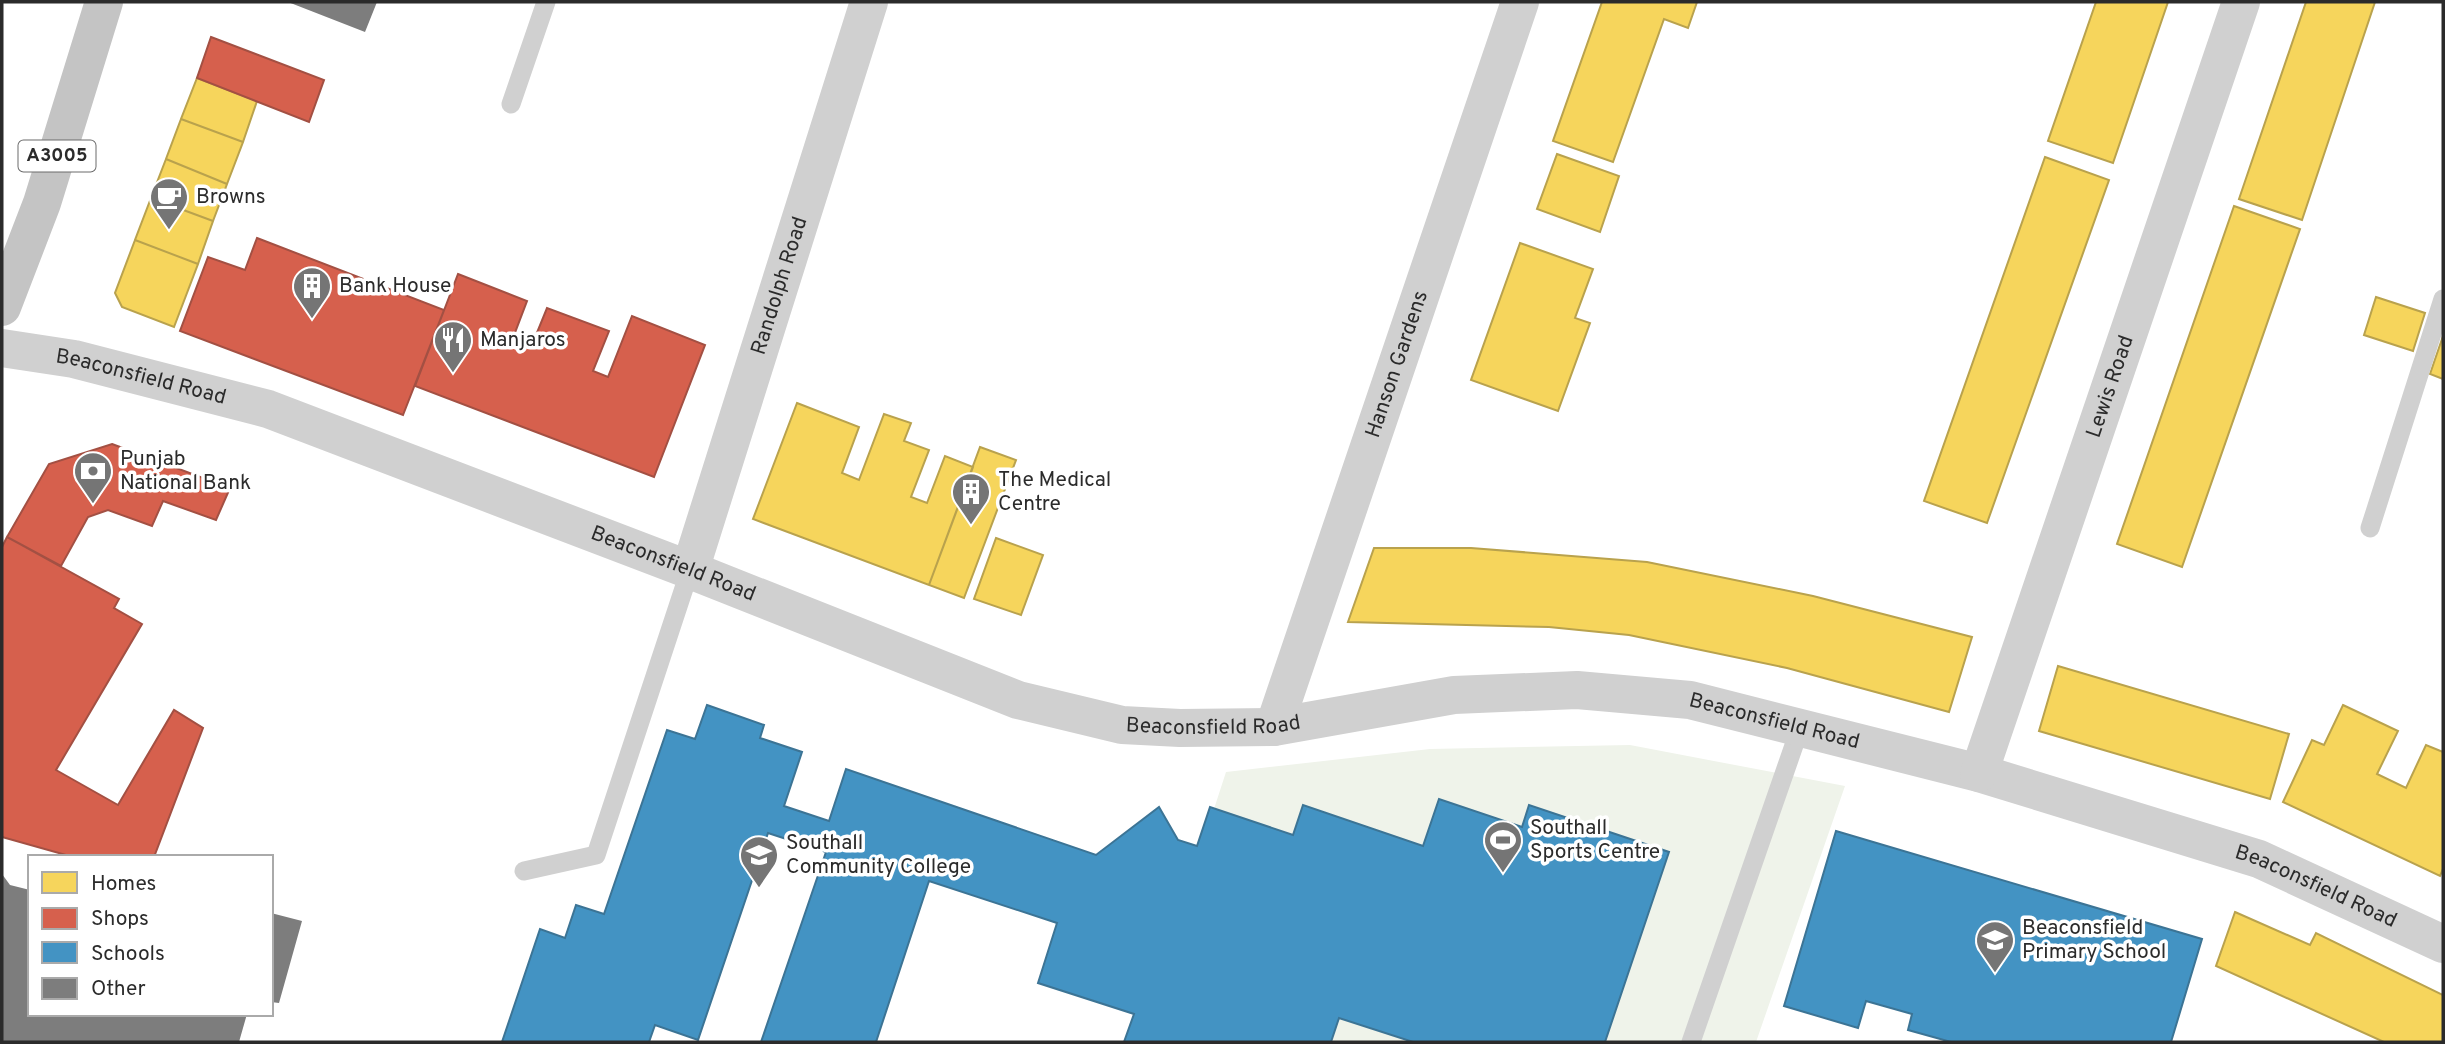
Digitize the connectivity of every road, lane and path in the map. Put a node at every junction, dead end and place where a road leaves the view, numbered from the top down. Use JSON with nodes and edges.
{"nodes":[{"id":1,"x":104,"y":2,"type":"edge"},
{"id":2,"x":546,"y":2,"type":"edge"},
{"id":3,"x":869,"y":2,"type":"edge"},
{"id":4,"x":1521,"y":2,"type":"edge"},
{"id":5,"x":2241,"y":2,"type":"edge"},
{"id":6,"x":511,"y":104,"type":"dead end"},
{"id":7,"x":2443,"y":299,"type":"edge"},
{"id":8,"x":2,"y":307,"type":"edge"},
{"id":9,"x":2,"y":348,"type":"edge"},
{"id":10,"x":2370,"y":528,"type":"dead end"},
{"id":11,"x":690,"y":569,"type":"junction"},
{"id":12,"x":1274,"y":727,"type":"junction"},
{"id":13,"x":1800,"y":728,"type":"junction"},
{"id":14,"x":1979,"y":773,"type":"junction"},
{"id":15,"x":524,"y":871,"type":"dead end"},
{"id":16,"x":2443,"y":944,"type":"edge"},
{"id":17,"x":1691,"y":1042,"type":"edge"}],
"edges":[{"from":1,"to":8,"type":"main road","number":"A3005"},
{"from":2,"to":6,"type":"lane"},
{"from":3,"to":11,"type":"street","name":"Randolph Road"},
{"from":4,"to":12,"type":"street","name":"Hanson Gardens"},
{"from":5,"to":14,"type":"street","name":"Lewis Road"},
{"from":7,"to":10,"type":"lane"},
{"from":9,"to":11,"type":"street","name":"Beaconsfield Road"},
{"from":11,"to":12,"type":"street","name":"Beaconsfield Road"},
{"from":11,"to":15,"type":"lane"},
{"from":12,"to":13,"type":"street","name":"Beaconsfield Road"},
{"from":13,"to":14,"type":"street","name":"Beaconsfield Road"},
{"from":13,"to":17,"type":"lane"},
{"from":14,"to":16,"type":"street","name":"Beaconsfield Road"}]}
